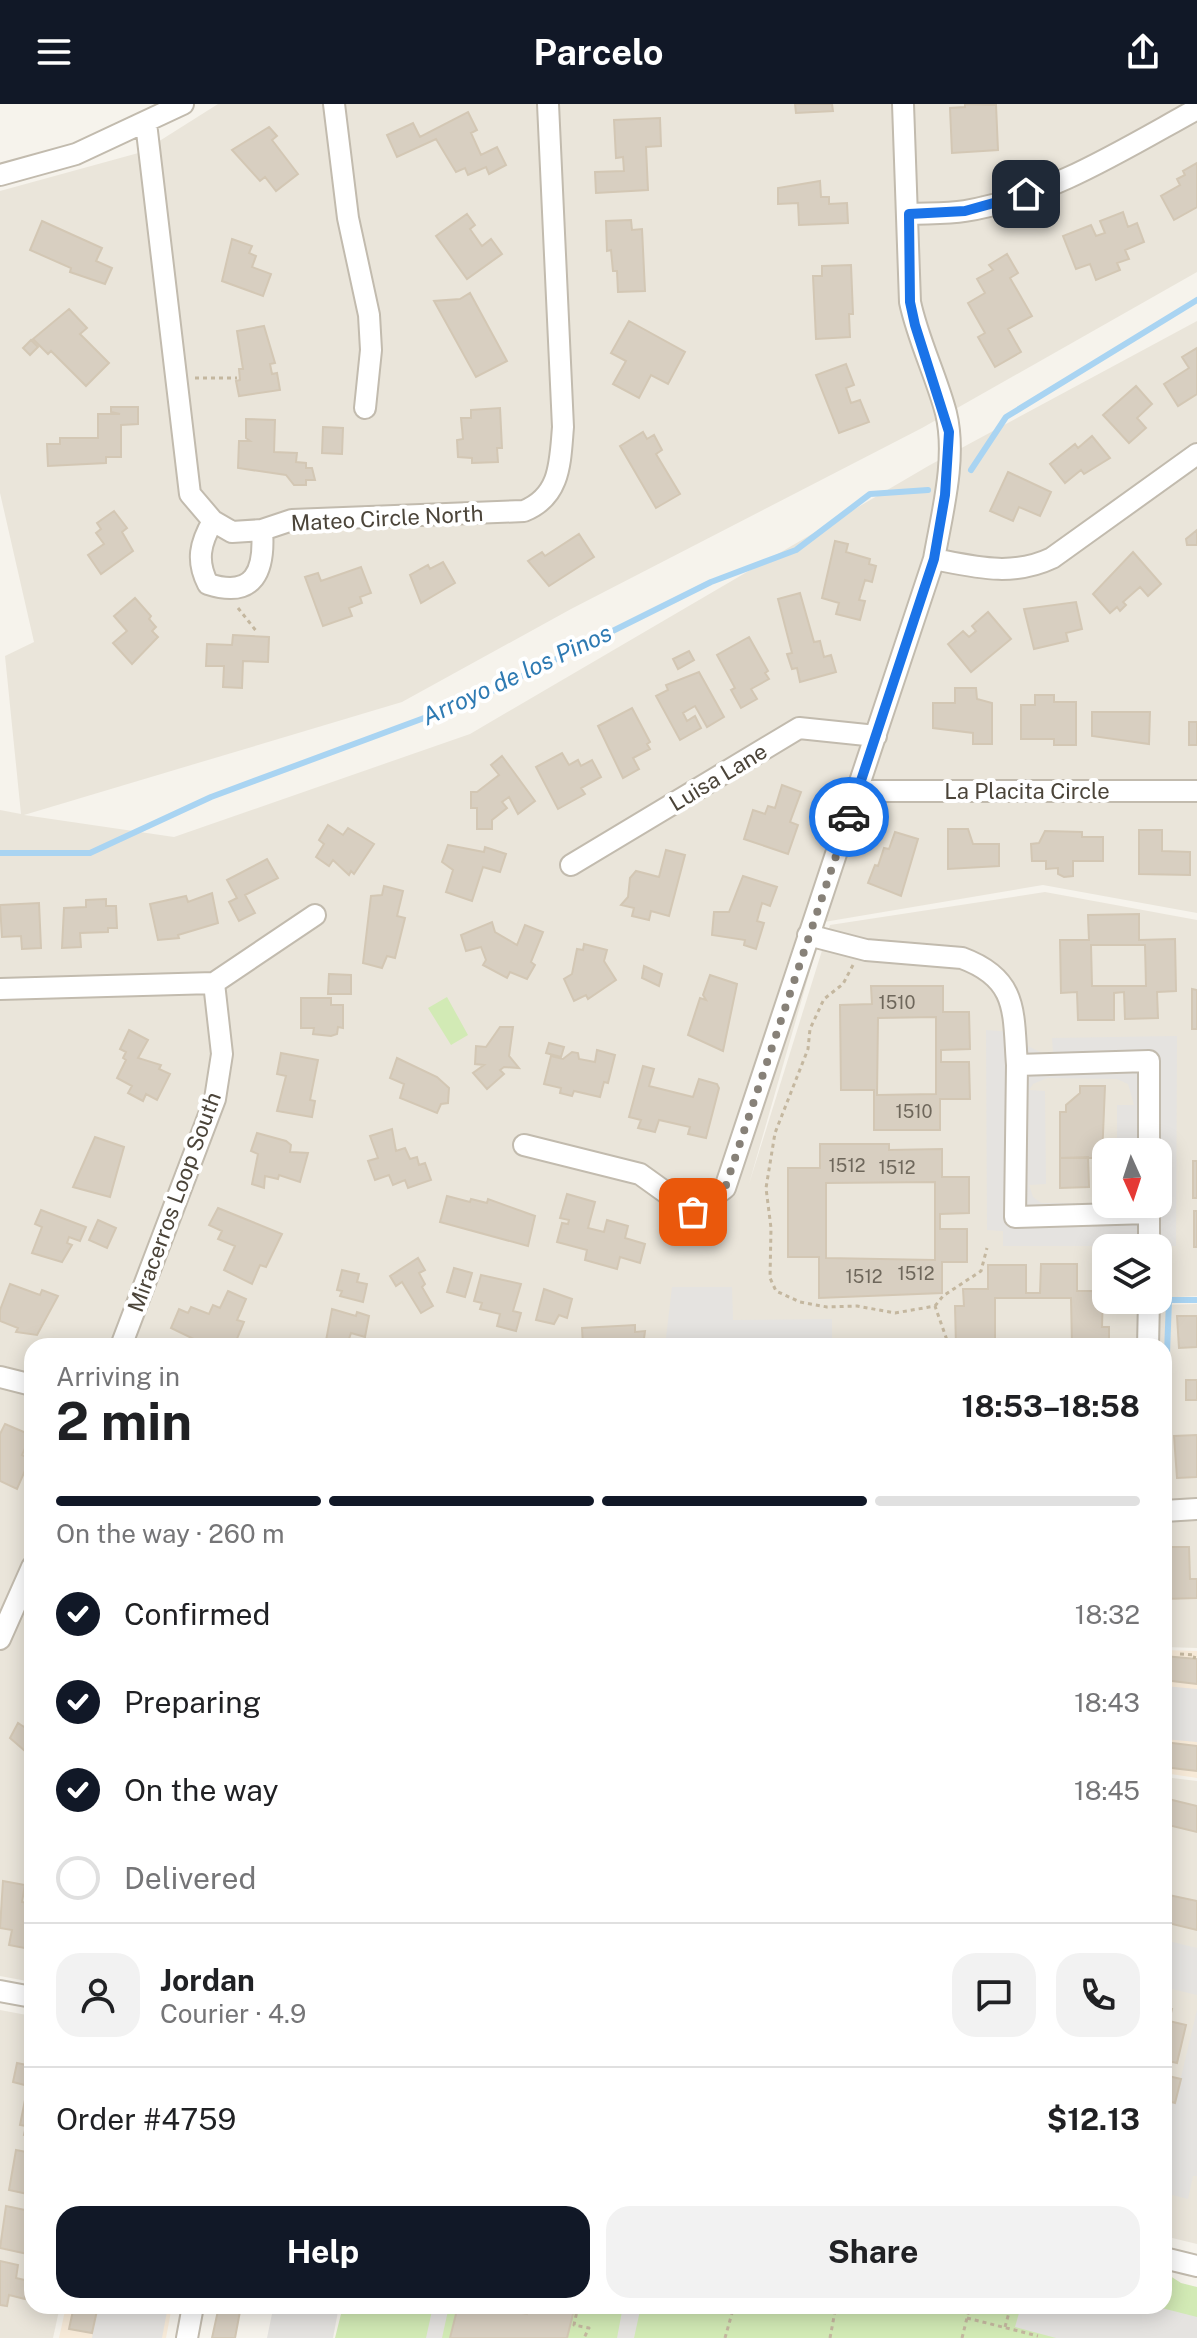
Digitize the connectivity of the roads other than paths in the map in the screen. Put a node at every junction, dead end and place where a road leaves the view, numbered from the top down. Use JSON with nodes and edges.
{"nodes":[{"id":1,"x":183,"y":104,"type":"edge"},
{"id":2,"x":334,"y":104,"type":"edge"},
{"id":3,"x":548,"y":104,"type":"edge"},
{"id":4,"x":903,"y":104,"type":"edge"},
{"id":5,"x":1197,"y":109,"type":"edge"},
{"id":6,"x":146,"y":123,"type":"junction"},
{"id":7,"x":0,"y":175,"type":"edge"},
{"id":8,"x":909,"y":214,"type":"junction"},
{"id":9,"x":365,"y":408,"type":"dead end"},
{"id":10,"x":1197,"y":454,"type":"edge"},
{"id":11,"x":213,"y":521,"type":"junction"},
{"id":12,"x":262,"y":530,"type":"junction"},
{"id":13,"x":934,"y":559,"type":"junction"},
{"id":14,"x":876,"y":736,"type":"junction"},
{"id":15,"x":858,"y":791,"type":"junction"},
{"id":16,"x":1197,"y":791,"type":"edge"},
{"id":17,"x":571,"y":865,"type":"dead end"},
{"id":18,"x":315,"y":915,"type":"dead end"},
{"id":19,"x":808,"y":935,"type":"junction"},
{"id":20,"x":214,"y":983,"type":"junction"},
{"id":21,"x":0,"y":989,"type":"edge"},
{"id":22,"x":1017,"y":1065,"type":"junction"},
{"id":23,"x":1149,"y":1138,"type":"edge"},
{"id":24,"x":524,"y":1145,"type":"dead end"},
{"id":25,"x":1092,"y":1212,"type":"edge"},
{"id":26,"x":1149,"y":1314,"type":"edge"},
{"id":27,"x":124,"y":1338,"type":"edge"},
{"id":28,"x":1148,"y":1338,"type":"edge"},
{"id":29,"x":0,"y":1377,"type":"edge"},
{"id":30,"x":24,"y":1383,"type":"edge"},
{"id":31,"x":1197,"y":1509,"type":"edge"},
{"id":32,"x":1172,"y":1511,"type":"edge"},
{"id":33,"x":24,"y":1585,"type":"edge"},
{"id":34,"x":0,"y":1639,"type":"edge"},
{"id":35,"x":1,"y":1994,"type":"edge"},
{"id":36,"x":24,"y":1996,"type":"edge"},
{"id":37,"x":1172,"y":2260,"type":"edge"},
{"id":38,"x":1197,"y":2266,"type":"edge"},
{"id":39,"x":192,"y":2314,"type":"edge"},
{"id":40,"x":187,"y":2338,"type":"edge"}],
"edges":[{"from":1,"to":6,"type":"street"},
{"from":2,"to":9,"type":"street"},
{"from":3,"to":12,"type":"street","name":"Mateo Circle North"},
{"from":4,"to":8,"type":"street"},
{"from":5,"to":8,"type":"street"},
{"from":6,"to":7,"type":"street"},
{"from":6,"to":11,"type":"street"},
{"from":8,"to":13,"type":"street"},
{"from":10,"to":13,"type":"street"},
{"from":11,"to":12,"type":"street"},
{"from":11,"to":12,"type":"street","name":"Mateo Circle North"},
{"from":13,"to":14,"type":"street"},
{"from":14,"to":15,"type":"street"},
{"from":14,"to":17,"type":"street","name":"Luisa Lane"},
{"from":15,"to":16,"type":"street","name":"La Placita Circle"},
{"from":15,"to":19,"type":"street"},
{"from":18,"to":20,"type":"street"},
{"from":19,"to":22,"type":"street"},
{"from":19,"to":24,"type":"street"},
{"from":20,"to":21,"type":"street"},
{"from":20,"to":27,"type":"street","name":"Miracerros Loop South"},
{"from":22,"to":23,"type":"street"},
{"from":22,"to":25,"type":"street"},
{"from":26,"to":28,"type":"street"},
{"from":29,"to":30,"type":"street"},
{"from":31,"to":32,"type":"street"},
{"from":33,"to":34,"type":"street"},
{"from":35,"to":36,"type":"street"},
{"from":37,"to":38,"type":"street"},
{"from":39,"to":40,"type":"street"}]}
